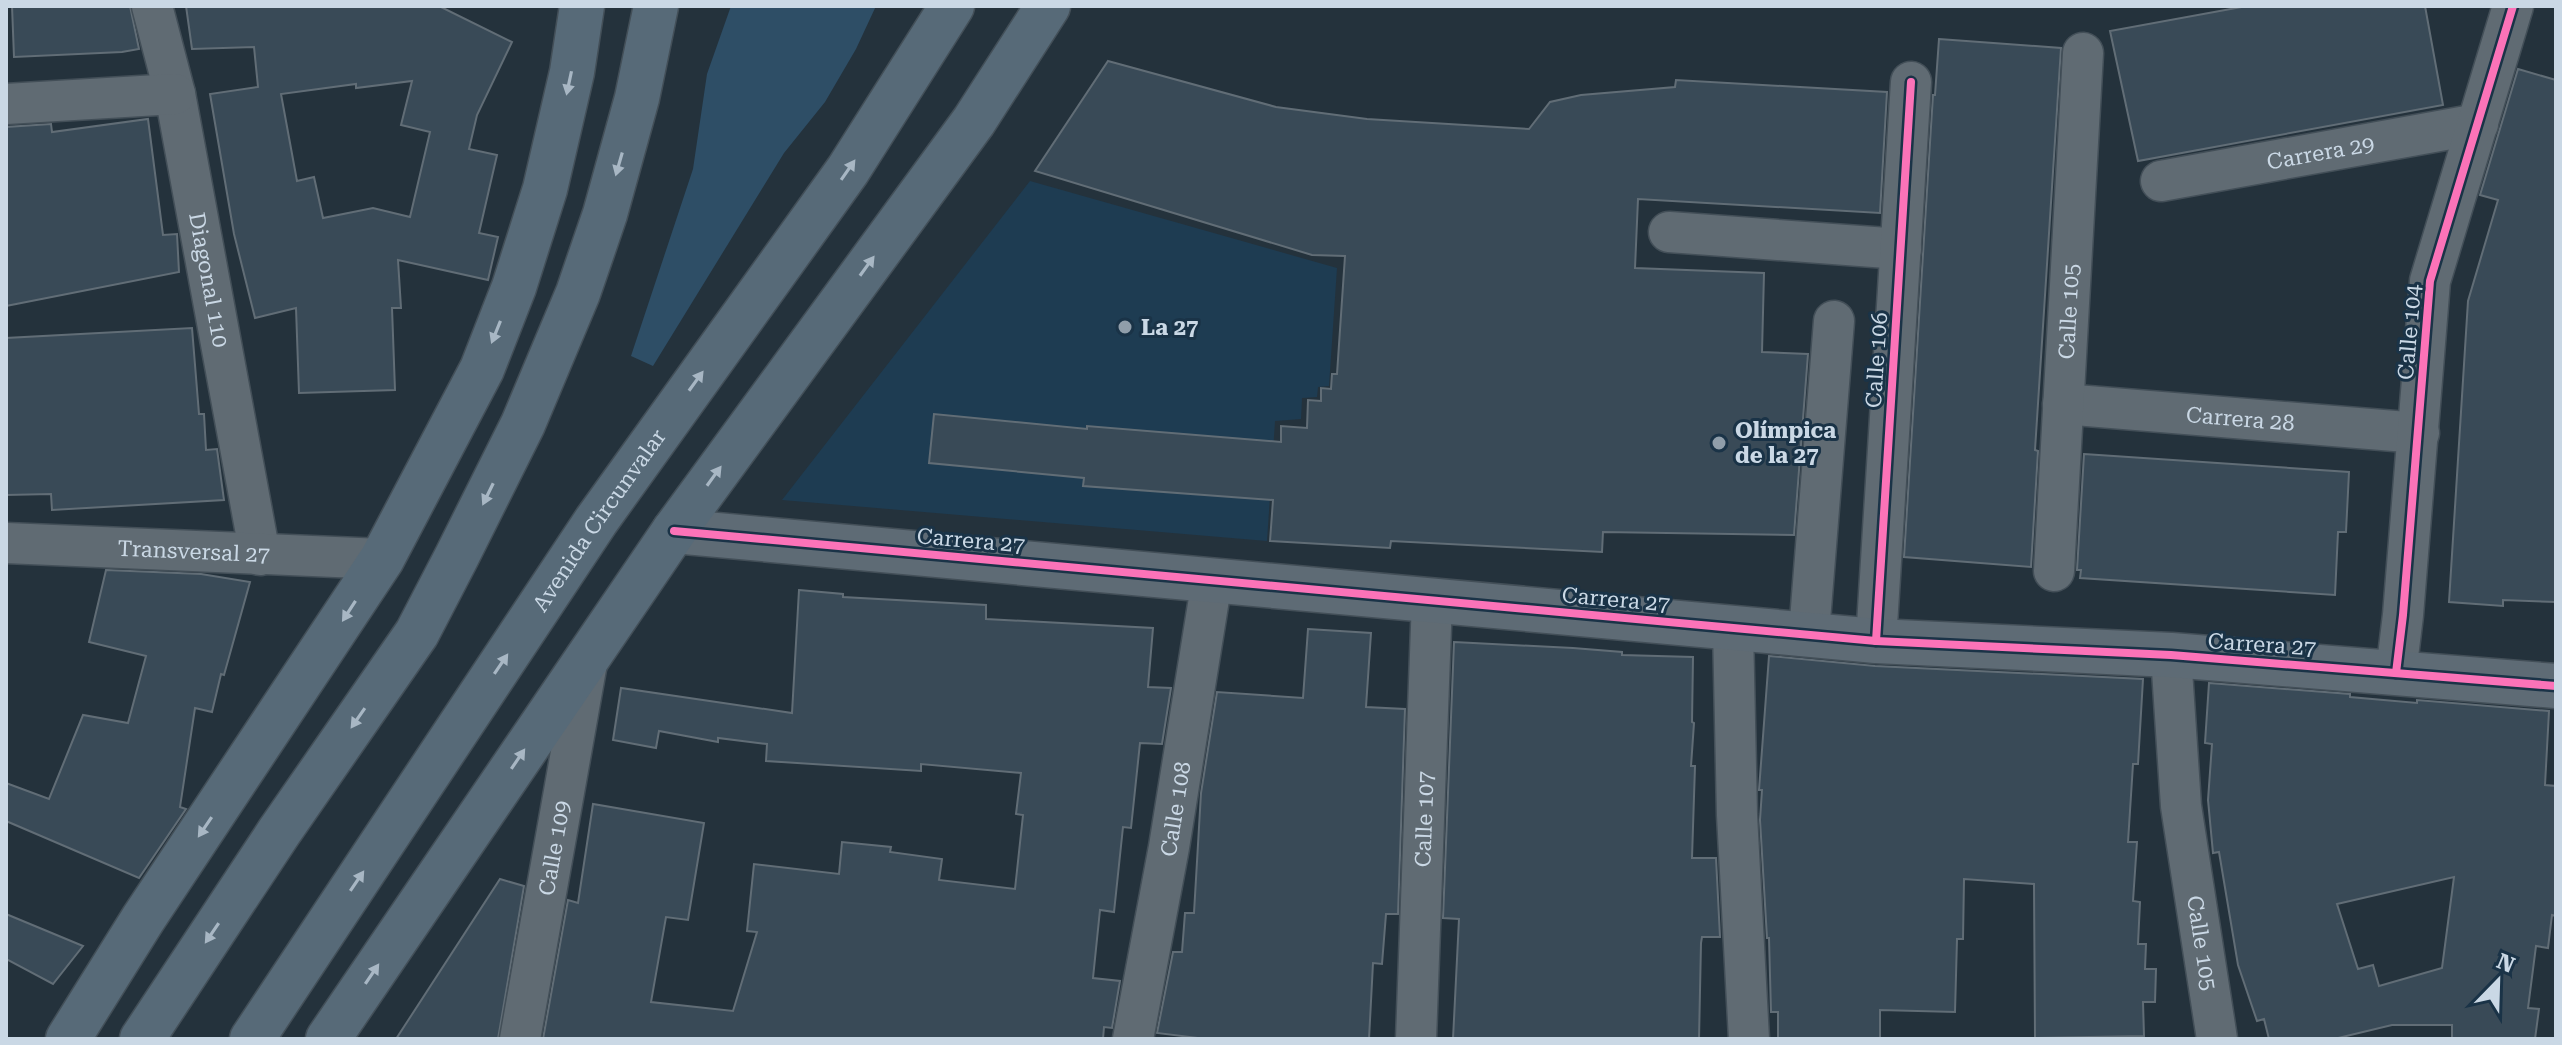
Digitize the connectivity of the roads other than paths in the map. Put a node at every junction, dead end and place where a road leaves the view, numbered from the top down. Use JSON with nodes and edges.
{"nodes":[{"id":1,"x":152,"y":6,"type":"edge"},
{"id":2,"x":582,"y":6,"type":"edge"},
{"id":3,"x":656,"y":6,"type":"edge"},
{"id":4,"x":923,"y":6,"type":"edge"},
{"id":5,"x":952,"y":6,"type":"edge"},
{"id":6,"x":1048,"y":6,"type":"edge"},
{"id":7,"x":2513,"y":6,"type":"edge"},
{"id":8,"x":2083,"y":53,"type":"dead end"},
{"id":9,"x":1911,"y":82,"type":"dead end"},
{"id":10,"x":175,"y":94,"type":"junction"},
{"id":11,"x":6,"y":104,"type":"edge"},
{"id":12,"x":892,"y":104,"type":"junction"},
{"id":13,"x":2478,"y":124,"type":"junction"},
{"id":14,"x":2161,"y":181,"type":"dead end"},
{"id":15,"x":1669,"y":232,"type":"dead end"},
{"id":16,"x":1901,"y":249,"type":"junction"},
{"id":17,"x":1834,"y":321,"type":"dead end"},
{"id":18,"x":2063,"y":404,"type":"junction"},
{"id":19,"x":2419,"y":433,"type":"junction"},
{"id":20,"x":674,"y":531,"type":"junction"},
{"id":21,"x":6,"y":543,"type":"edge"},
{"id":22,"x":260,"y":555,"type":"junction"},
{"id":23,"x":382,"y":559,"type":"junction"},
{"id":24,"x":2054,"y":571,"type":"dead end"},
{"id":25,"x":1212,"y":580,"type":"junction"},
{"id":26,"x":1432,"y":600,"type":"junction"},
{"id":27,"x":1733,"y":628,"type":"junction"},
{"id":28,"x":1809,"y":633,"type":"junction"},
{"id":29,"x":1876,"y":641,"type":"junction"},
{"id":30,"x":589,"y":655,"type":"junction"},
{"id":31,"x":2171,"y":655,"type":"junction"},
{"id":32,"x":2396,"y":673,"type":"junction"},
{"id":33,"x":2556,"y":686,"type":"edge"},
{"id":34,"x":68,"y":1039,"type":"edge"},
{"id":35,"x":142,"y":1039,"type":"edge"},
{"id":36,"x":252,"y":1039,"type":"edge"},
{"id":37,"x":328,"y":1039,"type":"edge"},
{"id":38,"x":520,"y":1039,"type":"edge"},
{"id":39,"x":1133,"y":1039,"type":"edge"},
{"id":40,"x":1416,"y":1039,"type":"edge"},
{"id":41,"x":1749,"y":1039,"type":"edge"},
{"id":42,"x":2217,"y":1039,"type":"edge"}],
"edges":[{"from":1,"to":10,"type":"street","name":"Diagonal 110"},
{"from":2,"to":23,"type":"highway","one_way":true},
{"from":3,"to":35,"type":"highway","one_way":true},
{"from":4,"to":12,"type":"highway"},
{"from":5,"to":12,"type":"highway","name":"Avenida Circunvalar"},
{"from":20,"to":6,"type":"highway","one_way":true},
{"from":7,"to":13,"type":"street","name":"Calle 104"},
{"from":8,"to":18,"type":"street","name":"Calle 105"},
{"from":9,"to":16,"type":"street","name":"Calle 106"},
{"from":10,"to":11,"type":"street"},
{"from":10,"to":22,"type":"street","name":"Diagonal 110"},
{"from":36,"to":12,"type":"highway","name":"Avenida Circunvalar","one_way":true},
{"from":13,"to":14,"type":"street","name":"Carrera 29"},
{"from":13,"to":19,"type":"street","name":"Calle 104"},
{"from":15,"to":16,"type":"street"},
{"from":16,"to":29,"type":"street","name":"Calle 106"},
{"from":17,"to":28,"type":"street"},
{"from":18,"to":19,"type":"street","name":"Carrera 28"},
{"from":18,"to":24,"type":"street","name":"Calle 105"},
{"from":19,"to":32,"type":"street","name":"Calle 104"},
{"from":20,"to":25,"type":"street","name":"Carrera 27"},
{"from":20,"to":30,"type":"highway"},
{"from":21,"to":22,"type":"street","name":"Transversal 27"},
{"from":22,"to":23,"type":"street","name":"Transversal 27"},
{"from":23,"to":34,"type":"highway","one_way":true},
{"from":25,"to":26,"type":"street","name":"Carrera 27"},
{"from":25,"to":39,"type":"street","name":"Calle 108"},
{"from":26,"to":27,"type":"street","name":"Carrera 27"},
{"from":26,"to":40,"type":"street","name":"Calle 107"},
{"from":27,"to":28,"type":"street","name":"Carrera 27"},
{"from":27,"to":41,"type":"street"},
{"from":28,"to":29,"type":"street","name":"Carrera 27"},
{"from":29,"to":31,"type":"street","name":"Carrera 27"},
{"from":37,"to":30,"type":"highway","one_way":true},
{"from":30,"to":38,"type":"street","name":"Calle 109"},
{"from":31,"to":32,"type":"street","name":"Carrera 27"},
{"from":31,"to":42,"type":"street","name":"Calle 105"},
{"from":32,"to":33,"type":"street","name":"Carrera 27"}]}
